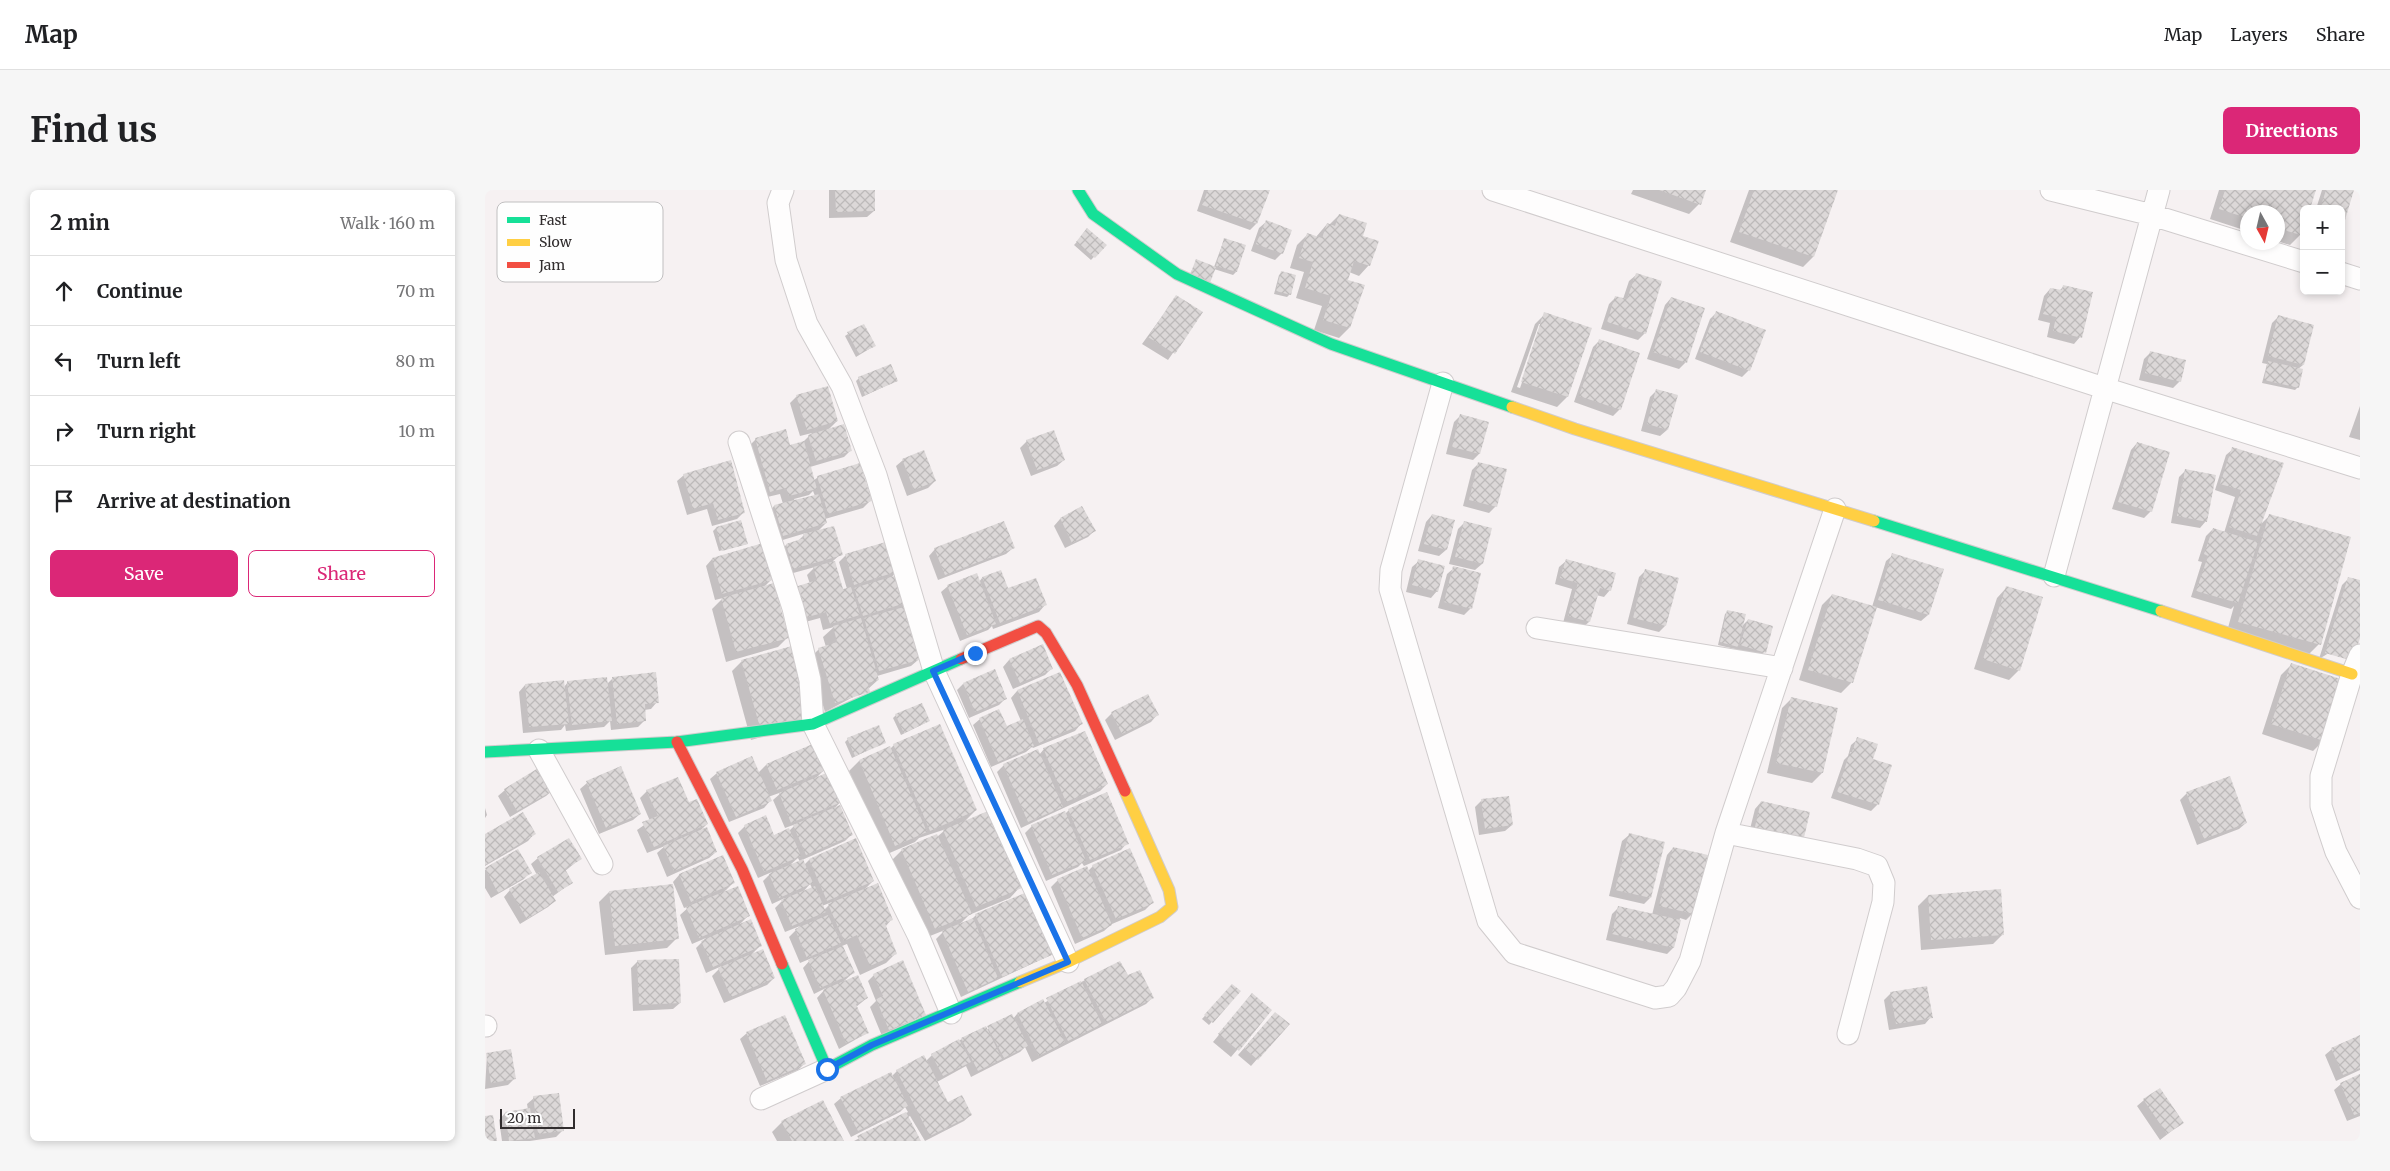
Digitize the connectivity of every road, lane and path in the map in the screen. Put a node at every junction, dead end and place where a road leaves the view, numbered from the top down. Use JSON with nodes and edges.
{"nodes":[{"id":1,"x":783,"y":190,"type":"edge"},
{"id":2,"x":1078,"y":190,"type":"edge"},
{"id":3,"x":1493,"y":190,"type":"edge"},
{"id":4,"x":2051,"y":190,"type":"edge"},
{"id":5,"x":2159,"y":190,"type":"edge"},
{"id":6,"x":2153,"y":215,"type":"junction"},
{"id":7,"x":2300,"y":261,"type":"edge"},
{"id":8,"x":2345,"y":274,"type":"edge"},
{"id":9,"x":2360,"y":279,"type":"edge"},
{"id":10,"x":1443,"y":383,"type":"junction"},
{"id":11,"x":2104,"y":388,"type":"junction"},
{"id":12,"x":739,"y":442,"type":"dead end"},
{"id":13,"x":2360,"y":468,"type":"edge"},
{"id":14,"x":1835,"y":509,"type":"junction"},
{"id":15,"x":2054,"y":576,"type":"junction"},
{"id":16,"x":1537,"y":628,"type":"dead end"},
{"id":17,"x":2356,"y":664,"type":"edge"},
{"id":18,"x":1782,"y":668,"type":"junction"},
{"id":19,"x":933,"y":671,"type":"junction"},
{"id":20,"x":813,"y":724,"type":"junction"},
{"id":21,"x":677,"y":742,"type":"junction"},
{"id":22,"x":539,"y":750,"type":"junction"},
{"id":23,"x":485,"y":752,"type":"edge"},
{"id":24,"x":1726,"y":833,"type":"junction"},
{"id":25,"x":603,"y":864,"type":"dead end"},
{"id":26,"x":2360,"y":898,"type":"edge"},
{"id":27,"x":1068,"y":962,"type":"junction"},
{"id":28,"x":951,"y":1012,"type":"junction"},
{"id":29,"x":1848,"y":1034,"type":"dead end"},
{"id":30,"x":827,"y":1069,"type":"junction"},
{"id":31,"x":761,"y":1100,"type":"dead end"}],
"edges":[{"from":1,"to":19,"type":"street"},
{"from":2,"to":10,"type":"street"},
{"from":3,"to":11,"type":"street"},
{"from":4,"to":6,"type":"street"},
{"from":5,"to":6,"type":"street"},
{"from":6,"to":7,"type":"street"},
{"from":6,"to":11,"type":"street"},
{"from":8,"to":9,"type":"street"},
{"from":10,"to":14,"type":"street"},
{"from":10,"to":24,"type":"street"},
{"from":11,"to":13,"type":"street"},
{"from":11,"to":15,"type":"street"},
{"from":12,"to":20,"type":"street"},
{"from":14,"to":15,"type":"street"},
{"from":14,"to":18,"type":"street"},
{"from":15,"to":17,"type":"street"},
{"from":16,"to":18,"type":"street"},
{"from":17,"to":26,"type":"street"},
{"from":18,"to":24,"type":"street"},
{"from":19,"to":20,"type":"street"},
{"from":19,"to":27,"type":"street"},
{"from":19,"to":27,"type":"street"},
{"from":20,"to":21,"type":"street"},
{"from":20,"to":28,"type":"street"},
{"from":21,"to":22,"type":"street"},
{"from":21,"to":30,"type":"street"},
{"from":22,"to":23,"type":"street"},
{"from":22,"to":25,"type":"street"},
{"from":24,"to":29,"type":"street"},
{"from":27,"to":28,"type":"street"},
{"from":28,"to":30,"type":"street"},
{"from":30,"to":31,"type":"street"}]}
